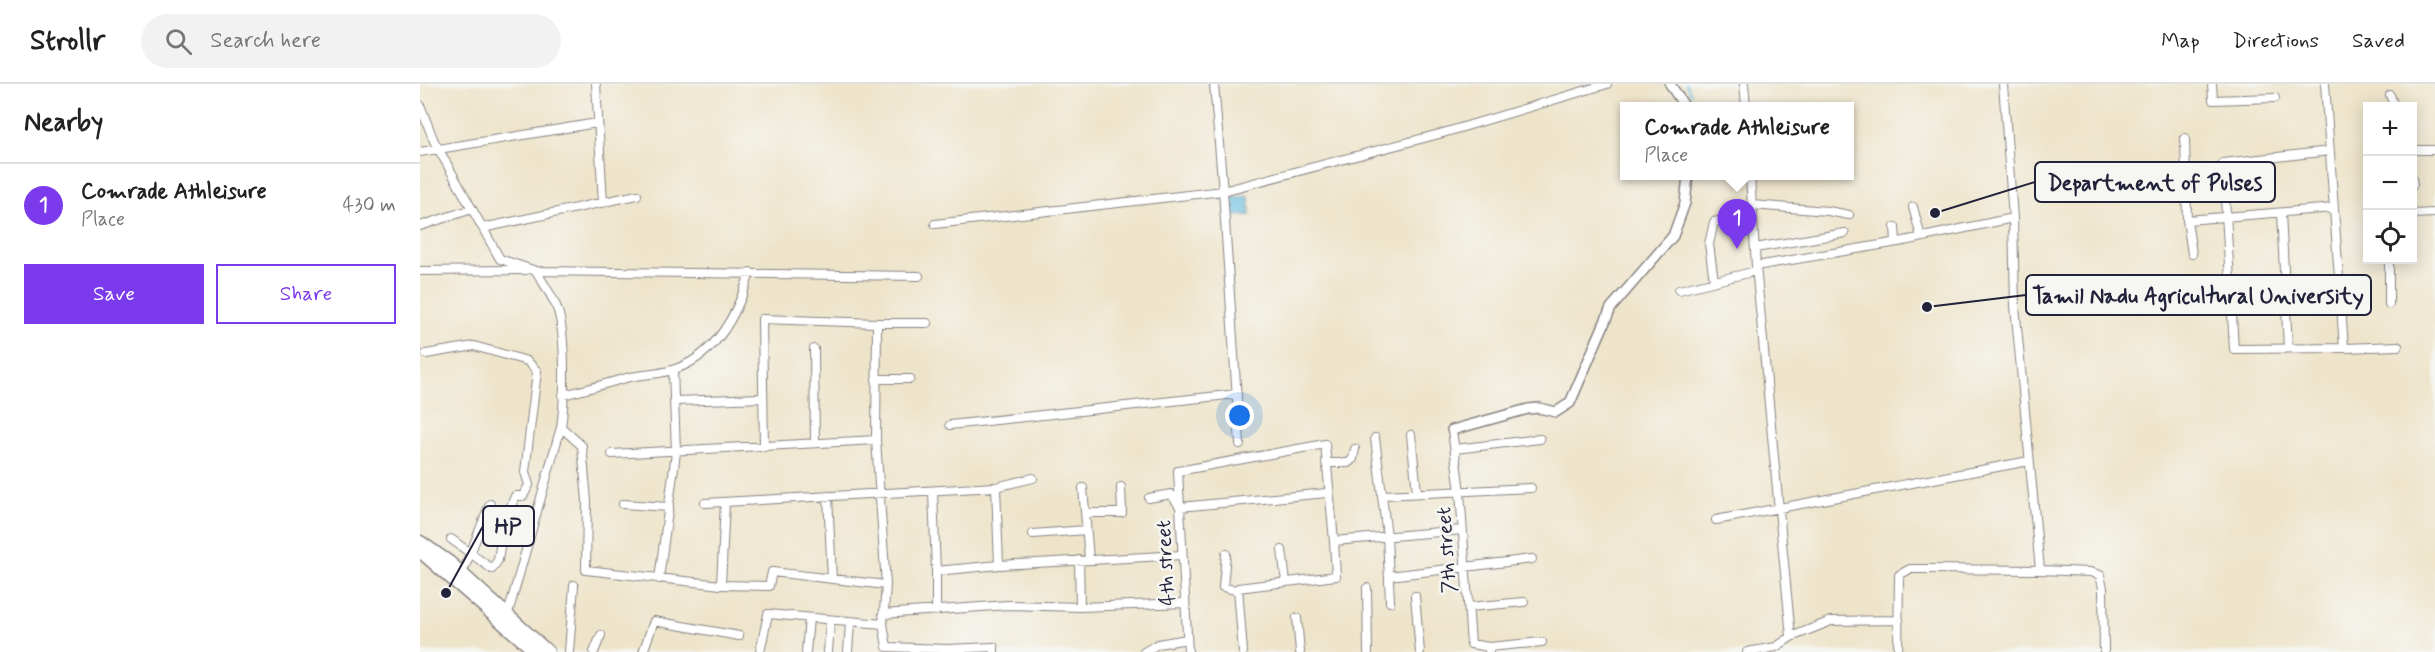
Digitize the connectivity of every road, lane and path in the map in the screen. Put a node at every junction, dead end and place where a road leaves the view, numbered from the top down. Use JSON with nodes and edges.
{"nodes":[{"id":1,"x":596,"y":84,"type":"edge"},
{"id":2,"x":1214,"y":84,"type":"edge"},
{"id":3,"x":1607,"y":84,"type":"edge"},
{"id":4,"x":1670,"y":84,"type":"edge"},
{"id":5,"x":1744,"y":84,"type":"edge"},
{"id":6,"x":2003,"y":84,"type":"edge"},
{"id":7,"x":2212,"y":84,"type":"edge"},
{"id":8,"x":2325,"y":84,"type":"edge"},
{"id":9,"x":2390,"y":95,"type":"dead end"},
{"id":10,"x":2275,"y":98,"type":"dead end"},
{"id":11,"x":1681,"y":102,"type":"edge"},
{"id":12,"x":1746,"y":102,"type":"edge"},
{"id":13,"x":2393,"y":102,"type":"edge"},
{"id":14,"x":420,"y":105,"type":"edge"},
{"id":15,"x":597,"y":123,"type":"junction"},
{"id":16,"x":2185,"y":138,"type":"dead end"},
{"id":17,"x":438,"y":147,"type":"junction"},
{"id":18,"x":2417,"y":150,"type":"edge"},
{"id":19,"x":2435,"y":150,"type":"edge"},
{"id":20,"x":2330,"y":151,"type":"junction"},
{"id":21,"x":420,"y":152,"type":"edge"},
{"id":22,"x":1688,"y":180,"type":"edge"},
{"id":23,"x":1750,"y":180,"type":"edge"},
{"id":24,"x":1223,"y":191,"type":"junction"},
{"id":25,"x":637,"y":195,"type":"dead end"},
{"id":26,"x":603,"y":203,"type":"junction"},
{"id":27,"x":1913,"y":207,"type":"dead end"},
{"id":28,"x":2334,"y":208,"type":"junction"},
{"id":29,"x":472,"y":209,"type":"junction"},
{"id":30,"x":1752,"y":209,"type":"junction"},
{"id":31,"x":2281,"y":213,"type":"junction"},
{"id":32,"x":2435,"y":213,"type":"edge"},
{"id":33,"x":2417,"y":214,"type":"edge"},
{"id":34,"x":1849,"y":215,"type":"dead end"},
{"id":35,"x":2013,"y":218,"type":"junction"},
{"id":36,"x":2226,"y":218,"type":"junction"},
{"id":37,"x":2187,"y":220,"type":"junction"},
{"id":38,"x":935,"y":224,"type":"dead end"},
{"id":39,"x":420,"y":226,"type":"edge"},
{"id":40,"x":1895,"y":227,"type":"dead end"},
{"id":41,"x":483,"y":228,"type":"junction"},
{"id":42,"x":1845,"y":233,"type":"dead end"},
{"id":43,"x":1921,"y":237,"type":"junction"},
{"id":44,"x":1896,"y":242,"type":"junction"},
{"id":45,"x":1755,"y":248,"type":"junction"},
{"id":46,"x":2192,"y":254,"type":"dead end"},
{"id":47,"x":2389,"y":264,"type":"edge"},
{"id":48,"x":1756,"y":268,"type":"junction"},
{"id":49,"x":534,"y":270,"type":"junction"},
{"id":50,"x":420,"y":271,"type":"edge"},
{"id":51,"x":750,"y":272,"type":"junction"},
{"id":52,"x":919,"y":276,"type":"dead end"},
{"id":53,"x":1714,"y":281,"type":"junction"},
{"id":54,"x":1679,"y":290,"type":"dead end"},
{"id":55,"x":2389,"y":304,"type":"dead end"},
{"id":56,"x":877,"y":323,"type":"junction"},
{"id":57,"x":927,"y":323,"type":"dead end"},
{"id":58,"x":2398,"y":346,"type":"dead end"},
{"id":59,"x":2288,"y":348,"type":"junction"},
{"id":60,"x":2344,"y":348,"type":"junction"},
{"id":61,"x":814,"y":349,"type":"dead end"},
{"id":62,"x":426,"y":354,"type":"dead end"},
{"id":63,"x":674,"y":370,"type":"junction"},
{"id":64,"x":876,"y":379,"type":"junction"},
{"id":65,"x":910,"y":379,"type":"dead end"},
{"id":66,"x":1237,"y":394,"type":"junction"},
{"id":67,"x":563,"y":395,"type":"junction"},
{"id":68,"x":763,"y":398,"type":"junction"},
{"id":69,"x":675,"y":401,"type":"junction"},
{"id":70,"x":950,"y":425,"type":"dead end"},
{"id":71,"x":561,"y":427,"type":"junction"},
{"id":72,"x":1452,"y":429,"type":"joint"},
{"id":73,"x":1412,"y":435,"type":"dead end"},
{"id":74,"x":1375,"y":438,"type":"dead end"},
{"id":75,"x":1540,"y":439,"type":"dead end"},
{"id":76,"x":876,"y":440,"type":"junction"},
{"id":77,"x":814,"y":443,"type":"junction"},
{"id":78,"x":1240,"y":444,"type":"dead end"},
{"id":79,"x":764,"y":447,"type":"junction"},
{"id":80,"x":1355,"y":449,"type":"dead end"},
{"id":81,"x":1455,"y":449,"type":"junction"},
{"id":82,"x":676,"y":452,"type":"junction"},
{"id":83,"x":612,"y":454,"type":"dead end"},
{"id":84,"x":2029,"y":461,"type":"junction"},
{"id":85,"x":1326,"y":463,"type":"junction"},
{"id":86,"x":1033,"y":478,"type":"dead end"},
{"id":87,"x":996,"y":487,"type":"junction"},
{"id":88,"x":1121,"y":487,"type":"dead end"},
{"id":89,"x":1083,"y":488,"type":"dead end"},
{"id":90,"x":1531,"y":488,"type":"dead end"},
{"id":91,"x":933,"y":492,"type":"junction"},
{"id":92,"x":1417,"y":492,"type":"junction"},
{"id":93,"x":1460,"y":492,"type":"junction"},
{"id":94,"x":1328,"y":493,"type":"junction"},
{"id":95,"x":878,"y":494,"type":"junction"},
{"id":96,"x":1383,"y":495,"type":"junction"},
{"id":97,"x":828,"y":496,"type":"junction"},
{"id":98,"x":1149,"y":498,"type":"dead end"},
{"id":99,"x":725,"y":502,"type":"junction"},
{"id":100,"x":705,"y":503,"type":"dead end"},
{"id":101,"x":490,"y":504,"type":"dead end"},
{"id":102,"x":622,"y":504,"type":"dead end"},
{"id":103,"x":669,"y":507,"type":"junction"},
{"id":104,"x":1180,"y":507,"type":"junction"},
{"id":105,"x":1778,"y":508,"type":"junction"},
{"id":106,"x":1085,"y":513,"type":"junction"},
{"id":107,"x":1716,"y":520,"type":"dead end"},
{"id":108,"x":1086,"y":530,"type":"junction"},
{"id":109,"x":1463,"y":531,"type":"junction"},
{"id":110,"x":1033,"y":534,"type":"dead end"},
{"id":111,"x":1387,"y":536,"type":"junction"},
{"id":112,"x":451,"y":539,"type":"dead end"},
{"id":113,"x":1334,"y":541,"type":"junction"},
{"id":114,"x":420,"y":542,"type":"edge"},
{"id":115,"x":1282,"y":550,"type":"dead end"},
{"id":116,"x":420,"y":551,"type":"edge"},
{"id":117,"x":470,"y":553,"type":"junction"},
{"id":118,"x":1226,"y":554,"type":"dead end"},
{"id":119,"x":1182,"y":555,"type":"junction"},
{"id":120,"x":1089,"y":559,"type":"junction"},
{"id":121,"x":1079,"y":560,"type":"junction"},
{"id":122,"x":1532,"y":560,"type":"dead end"},
{"id":123,"x":999,"y":565,"type":"junction"},
{"id":124,"x":1466,"y":565,"type":"junction"},
{"id":125,"x":2040,"y":570,"type":"junction"},
{"id":126,"x":936,"y":571,"type":"junction"},
{"id":127,"x":462,"y":574,"type":"junction"},
{"id":128,"x":1389,"y":576,"type":"junction"},
{"id":129,"x":659,"y":579,"type":"junction"},
{"id":130,"x":832,"y":579,"type":"junction"},
{"id":131,"x":1286,"y":582,"type":"junction"},
{"id":132,"x":574,"y":585,"type":"dead end"},
{"id":133,"x":721,"y":585,"type":"junction"},
{"id":134,"x":886,"y":585,"type":"junction"},
{"id":135,"x":1367,"y":588,"type":"dead end"},
{"id":136,"x":1238,"y":591,"type":"junction"},
{"id":137,"x":1415,"y":596,"type":"dead end"},
{"id":138,"x":1390,"y":602,"type":"dead end"},
{"id":139,"x":1524,"y":602,"type":"dead end"},
{"id":140,"x":1185,"y":603,"type":"junction"},
{"id":141,"x":1080,"y":607,"type":"junction"},
{"id":142,"x":1469,"y":608,"type":"junction"},
{"id":143,"x":936,"y":611,"type":"junction"},
{"id":144,"x":883,"y":614,"type":"junction"},
{"id":145,"x":809,"y":618,"type":"junction"},
{"id":146,"x":1297,"y":618,"type":"dead end"},
{"id":147,"x":504,"y":620,"type":"junction"},
{"id":148,"x":1899,"y":620,"type":"junction"},
{"id":149,"x":830,"y":621,"type":"junction"},
{"id":150,"x":849,"y":622,"type":"junction"},
{"id":151,"x":883,"y":624,"type":"junction"},
{"id":152,"x":601,"y":635,"type":"dead end"},
{"id":153,"x":738,"y":636,"type":"dead end"},
{"id":154,"x":1791,"y":637,"type":"junction"},
{"id":155,"x":1186,"y":639,"type":"junction"},
{"id":156,"x":1542,"y":642,"type":"dead end"},
{"id":157,"x":887,"y":649,"type":"edge"},
{"id":158,"x":1489,"y":649,"type":"edge"},
{"id":159,"x":947,"y":651,"type":"edge"},
{"id":160,"x":536,"y":652,"type":"edge"},
{"id":161,"x":548,"y":652,"type":"edge"},
{"id":162,"x":568,"y":652,"type":"edge"},
{"id":163,"x":594,"y":652,"type":"edge"},
{"id":164,"x":643,"y":652,"type":"edge"},
{"id":165,"x":760,"y":652,"type":"edge"},
{"id":166,"x":806,"y":652,"type":"edge"},
{"id":167,"x":828,"y":652,"type":"edge"},
{"id":168,"x":848,"y":652,"type":"edge"},
{"id":169,"x":994,"y":652,"type":"edge"},
{"id":170,"x":1144,"y":652,"type":"edge"},
{"id":171,"x":1188,"y":652,"type":"edge"},
{"id":172,"x":1243,"y":652,"type":"edge"},
{"id":173,"x":1300,"y":652,"type":"edge"},
{"id":174,"x":1368,"y":652,"type":"edge"},
{"id":175,"x":1420,"y":652,"type":"edge"},
{"id":176,"x":1747,"y":652,"type":"edge"},
{"id":177,"x":1898,"y":652,"type":"edge"},
{"id":178,"x":2104,"y":652,"type":"edge"}],
"edges":[{"from":1,"to":15,"type":"street"},
{"from":2,"to":24,"type":"street"},
{"from":3,"to":24,"type":"street"},
{"from":4,"to":11,"type":"street"},
{"from":5,"to":12,"type":"street"},
{"from":6,"to":35,"type":"street"},
{"from":7,"to":10,"type":"street"},
{"from":8,"to":20,"type":"street"},
{"from":9,"to":13,"type":"street"},
{"from":14,"to":17,"type":"street"},
{"from":15,"to":17,"type":"street"},
{"from":15,"to":26,"type":"street"},
{"from":16,"to":37,"type":"street"},
{"from":17,"to":21,"type":"street"},
{"from":17,"to":29,"type":"street"},
{"from":18,"to":19,"type":"street"},
{"from":20,"to":28,"type":"street"},
{"from":20,"to":36,"type":"street"},
{"from":22,"to":72,"type":"street"},
{"from":23,"to":30,"type":"street"},
{"from":24,"to":38,"type":"street"},
{"from":24,"to":66,"type":"street"},
{"from":25,"to":26,"type":"street"},
{"from":26,"to":41,"type":"street"},
{"from":27,"to":43,"type":"street"},
{"from":28,"to":31,"type":"street"},
{"from":28,"to":60,"type":"street"},
{"from":29,"to":39,"type":"street"},
{"from":29,"to":41,"type":"street"},
{"from":30,"to":34,"type":"street"},
{"from":30,"to":45,"type":"street"},
{"from":30,"to":53,"type":"street"},
{"from":31,"to":36,"type":"street"},
{"from":31,"to":59,"type":"street"},
{"from":32,"to":33,"type":"street"},
{"from":35,"to":43,"type":"street"},
{"from":35,"to":84,"type":"street"},
{"from":36,"to":37,"type":"street"},
{"from":36,"to":59,"type":"street"},
{"from":37,"to":46,"type":"street"},
{"from":40,"to":44,"type":"street"},
{"from":41,"to":49,"type":"street"},
{"from":42,"to":45,"type":"street"},
{"from":43,"to":44,"type":"street"},
{"from":44,"to":48,"type":"street"},
{"from":45,"to":48,"type":"street"},
{"from":47,"to":55,"type":"street"},
{"from":48,"to":53,"type":"street"},
{"from":48,"to":105,"type":"street"},
{"from":49,"to":50,"type":"street"},
{"from":49,"to":51,"type":"street"},
{"from":49,"to":67,"type":"street"},
{"from":51,"to":52,"type":"street"},
{"from":51,"to":63,"type":"street"},
{"from":53,"to":54,"type":"street"},
{"from":56,"to":57,"type":"street"},
{"from":56,"to":64,"type":"street"},
{"from":56,"to":68,"type":"street"},
{"from":58,"to":60,"type":"street"},
{"from":59,"to":60,"type":"street"},
{"from":61,"to":77,"type":"street"},
{"from":62,"to":117,"type":"street"},
{"from":63,"to":67,"type":"street"},
{"from":63,"to":69,"type":"street"},
{"from":64,"to":65,"type":"street"},
{"from":64,"to":76,"type":"street"},
{"from":66,"to":70,"type":"street"},
{"from":66,"to":78,"type":"street"},
{"from":67,"to":71,"type":"street"},
{"from":68,"to":69,"type":"street"},
{"from":68,"to":79,"type":"street"},
{"from":69,"to":82,"type":"street"},
{"from":71,"to":129,"type":"street"},
{"from":71,"to":147,"type":"street"},
{"from":72,"to":81,"type":"street","name":"7th street"},
{"from":73,"to":92,"type":"street"},
{"from":74,"to":96,"type":"street"},
{"from":75,"to":81,"type":"street"},
{"from":76,"to":77,"type":"street"},
{"from":76,"to":95,"type":"street"},
{"from":77,"to":79,"type":"street"},
{"from":79,"to":82,"type":"street"},
{"from":80,"to":85,"type":"street"},
{"from":81,"to":93,"type":"street","name":"7th street"},
{"from":82,"to":83,"type":"street"},
{"from":82,"to":103,"type":"street"},
{"from":84,"to":105,"type":"street"},
{"from":84,"to":125,"type":"street"},
{"from":85,"to":94,"type":"street"},
{"from":85,"to":104,"type":"street","name":"4th street"},
{"from":86,"to":87,"type":"street"},
{"from":87,"to":91,"type":"street"},
{"from":87,"to":123,"type":"street"},
{"from":88,"to":106,"type":"street"},
{"from":89,"to":106,"type":"street"},
{"from":90,"to":93,"type":"street"},
{"from":91,"to":95,"type":"street"},
{"from":91,"to":126,"type":"street"},
{"from":92,"to":93,"type":"street"},
{"from":92,"to":96,"type":"street"},
{"from":93,"to":109,"type":"street","name":"7th street"},
{"from":94,"to":104,"type":"street"},
{"from":94,"to":113,"type":"street"},
{"from":95,"to":97,"type":"street"},
{"from":95,"to":134,"type":"street"},
{"from":96,"to":111,"type":"street"},
{"from":97,"to":99,"type":"street"},
{"from":97,"to":130,"type":"street"},
{"from":98,"to":104,"type":"street"},
{"from":99,"to":100,"type":"street"},
{"from":99,"to":133,"type":"street"},
{"from":101,"to":117,"type":"street"},
{"from":102,"to":103,"type":"street"},
{"from":103,"to":129,"type":"street"},
{"from":104,"to":119,"type":"street","name":"4th street"},
{"from":105,"to":107,"type":"street"},
{"from":105,"to":154,"type":"street"},
{"from":106,"to":108,"type":"street"},
{"from":108,"to":110,"type":"street"},
{"from":108,"to":120,"type":"street"},
{"from":109,"to":111,"type":"street"},
{"from":109,"to":124,"type":"street","name":"7th street"},
{"from":111,"to":113,"type":"street"},
{"from":111,"to":128,"type":"street"},
{"from":112,"to":117,"type":"street"},
{"from":113,"to":131,"type":"street"},
{"from":114,"to":127,"type":"main road"},
{"from":115,"to":131,"type":"street"},
{"from":116,"to":147,"type":"main road"},
{"from":117,"to":127,"type":"street"},
{"from":118,"to":136,"type":"street"},
{"from":119,"to":120,"type":"street"},
{"from":119,"to":140,"type":"street","name":"4th street"},
{"from":120,"to":121,"type":"street"},
{"from":121,"to":123,"type":"street"},
{"from":121,"to":141,"type":"street"},
{"from":122,"to":124,"type":"street"},
{"from":123,"to":126,"type":"street"},
{"from":124,"to":128,"type":"street"},
{"from":124,"to":142,"type":"street","name":"7th street"},
{"from":125,"to":148,"type":"street"},
{"from":125,"to":178,"type":"street"},
{"from":126,"to":143,"type":"street"},
{"from":127,"to":147,"type":"main road"},
{"from":128,"to":138,"type":"street"},
{"from":129,"to":133,"type":"street"},
{"from":130,"to":133,"type":"street"},
{"from":130,"to":134,"type":"street"},
{"from":131,"to":136,"type":"street"},
{"from":132,"to":162,"type":"street"},
{"from":134,"to":144,"type":"street"},
{"from":135,"to":174,"type":"street"},
{"from":136,"to":172,"type":"street"},
{"from":137,"to":175,"type":"street"},
{"from":139,"to":142,"type":"street"},
{"from":140,"to":141,"type":"street"},
{"from":140,"to":155,"type":"street","name":"4th street"},
{"from":141,"to":143,"type":"street"},
{"from":142,"to":158,"type":"street","name":"7th street"},
{"from":143,"to":144,"type":"street"},
{"from":144,"to":151,"type":"street"},
{"from":145,"to":149,"type":"street"},
{"from":145,"to":165,"type":"street"},
{"from":145,"to":166,"type":"street"},
{"from":146,"to":173,"type":"street"},
{"from":147,"to":160,"type":"main road"},
{"from":147,"to":161,"type":"main road"},
{"from":148,"to":154,"type":"street"},
{"from":148,"to":177,"type":"street"},
{"from":149,"to":150,"type":"street"},
{"from":149,"to":167,"type":"street"},
{"from":150,"to":151,"type":"street"},
{"from":150,"to":168,"type":"street"},
{"from":151,"to":157,"type":"street"},
{"from":152,"to":163,"type":"street"},
{"from":153,"to":164,"type":"street"},
{"from":154,"to":176,"type":"street"},
{"from":155,"to":170,"type":"street"},
{"from":155,"to":171,"type":"street","name":"4th street"},
{"from":156,"to":158,"type":"street"},
{"from":157,"to":159,"type":"street"},
{"from":159,"to":169,"type":"street"}]}
